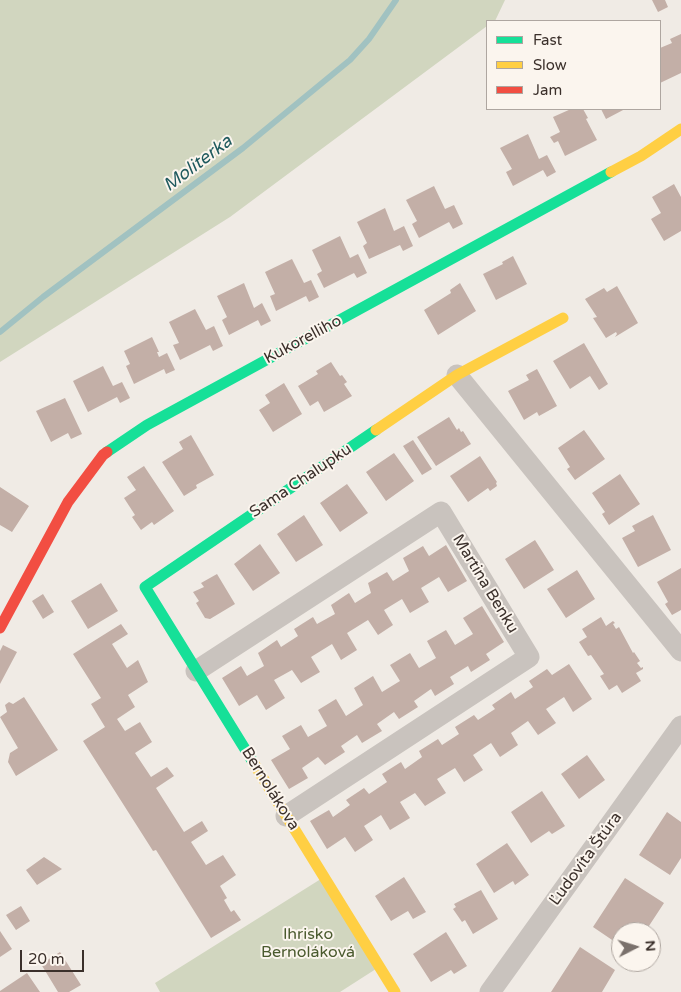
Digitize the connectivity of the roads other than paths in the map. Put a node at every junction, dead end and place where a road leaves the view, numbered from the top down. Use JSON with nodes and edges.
{"nodes":[{"id":1,"x":681,"y":129,"type":"edge"},
{"id":2,"x":563,"y":318,"type":"dead end"},
{"id":3,"x":457,"y":375,"type":"junction"},
{"id":4,"x":145,"y":586,"type":"joint"},
{"id":5,"x":0,"y":628,"type":"edge"},
{"id":6,"x":681,"y":651,"type":"edge"},
{"id":7,"x":196,"y":671,"type":"junction"},
{"id":8,"x":681,"y":726,"type":"edge"},
{"id":9,"x":286,"y":816,"type":"junction"},
{"id":10,"x":395,"y":992,"type":"edge"},
{"id":11,"x":490,"y":992,"type":"edge"}],
"edges":[{"from":1,"to":5,"type":"street","name":"Kukorelliho"},
{"from":2,"to":3,"type":"street","name":"Sama Chalupku"},
{"from":3,"to":4,"type":"street","name":"Sama Chalupku"},
{"from":3,"to":6,"type":"street"},
{"from":4,"to":7,"type":"street","name":"Bernolákova"},
{"from":7,"to":9,"type":"street","name":"Bernolákova"},
{"from":7,"to":9,"type":"street","name":"Martina Benku"},
{"from":8,"to":11,"type":"street","name":"Ľudovíta Štúra"},
{"from":9,"to":10,"type":"street","name":"Bernolákova"}]}
